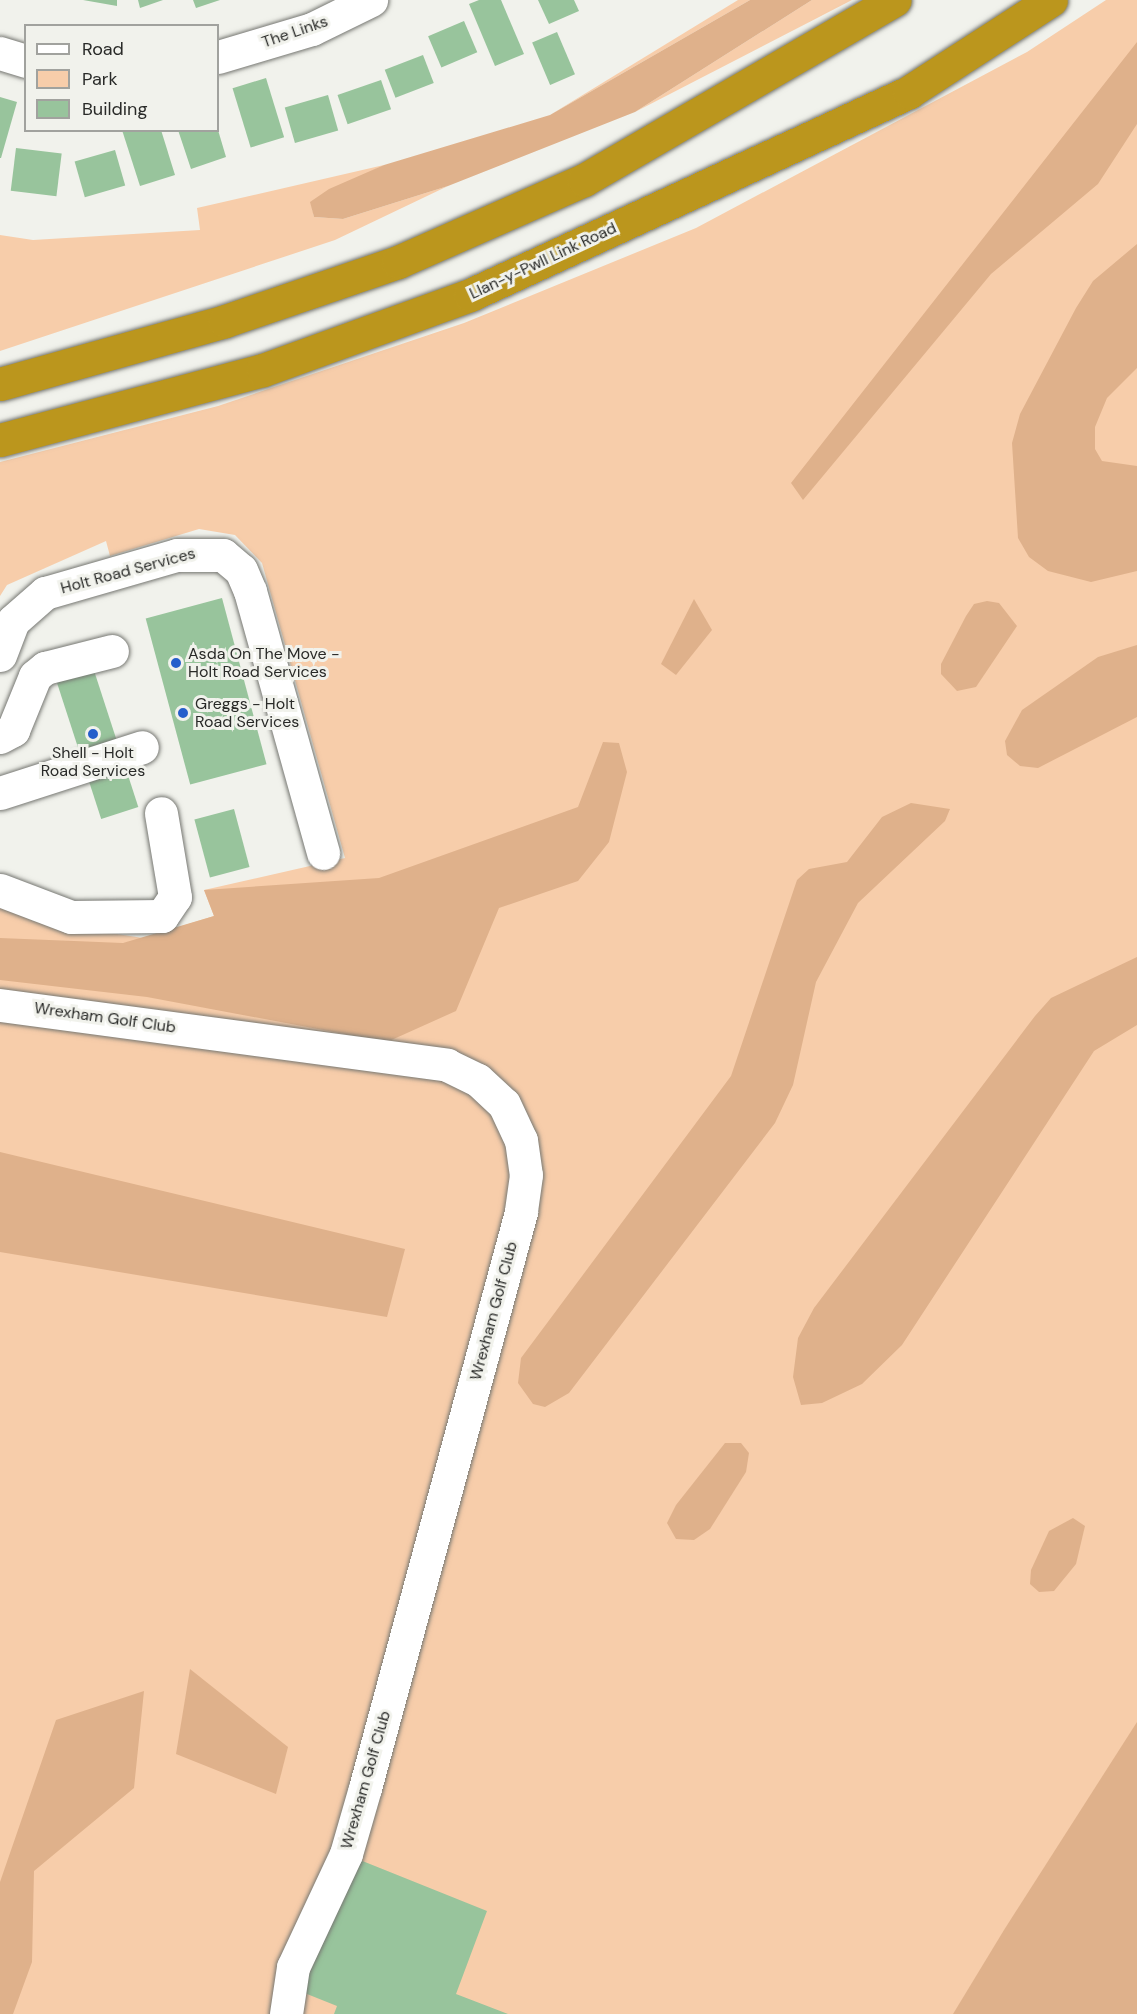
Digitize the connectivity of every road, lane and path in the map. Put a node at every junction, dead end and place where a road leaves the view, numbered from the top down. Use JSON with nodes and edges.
{"nodes":[{"id":1,"x":371,"y":0,"type":"edge"},
{"id":2,"x":895,"y":0,"type":"edge"},
{"id":3,"x":1051,"y":0,"type":"edge"},
{"id":4,"x":0,"y":53,"type":"edge"},
{"id":5,"x":219,"y":57,"type":"edge"},
{"id":6,"x":24,"y":60,"type":"edge"},
{"id":7,"x":0,"y":384,"type":"edge"},
{"id":8,"x":0,"y":440,"type":"edge"},
{"id":9,"x":112,"y":651,"type":"dead end"},
{"id":10,"x":0,"y":655,"type":"edge"},
{"id":11,"x":0,"y":737,"type":"edge"},
{"id":12,"x":142,"y":747,"type":"dead end"},
{"id":13,"x":0,"y":793,"type":"edge"},
{"id":14,"x":161,"y":813,"type":"dead end"},
{"id":15,"x":323,"y":853,"type":"dead end"},
{"id":16,"x":0,"y":890,"type":"edge"},
{"id":17,"x":0,"y":1005,"type":"edge"},
{"id":18,"x":286,"y":2014,"type":"edge"}],
"edges":[{"from":1,"to":5,"type":"street","name":"The Links"},
{"from":2,"to":7,"type":"highway"},
{"from":3,"to":8,"type":"highway","name":"Llan-y-Pwll Link Road"},
{"from":4,"to":6,"type":"street"},
{"from":9,"to":11,"type":"street"},
{"from":10,"to":15,"type":"street","name":"Holt Road Services"},
{"from":12,"to":13,"type":"street"},
{"from":14,"to":16,"type":"street"},
{"from":17,"to":18,"type":"street","name":"Wrexham Golf Club"}]}
